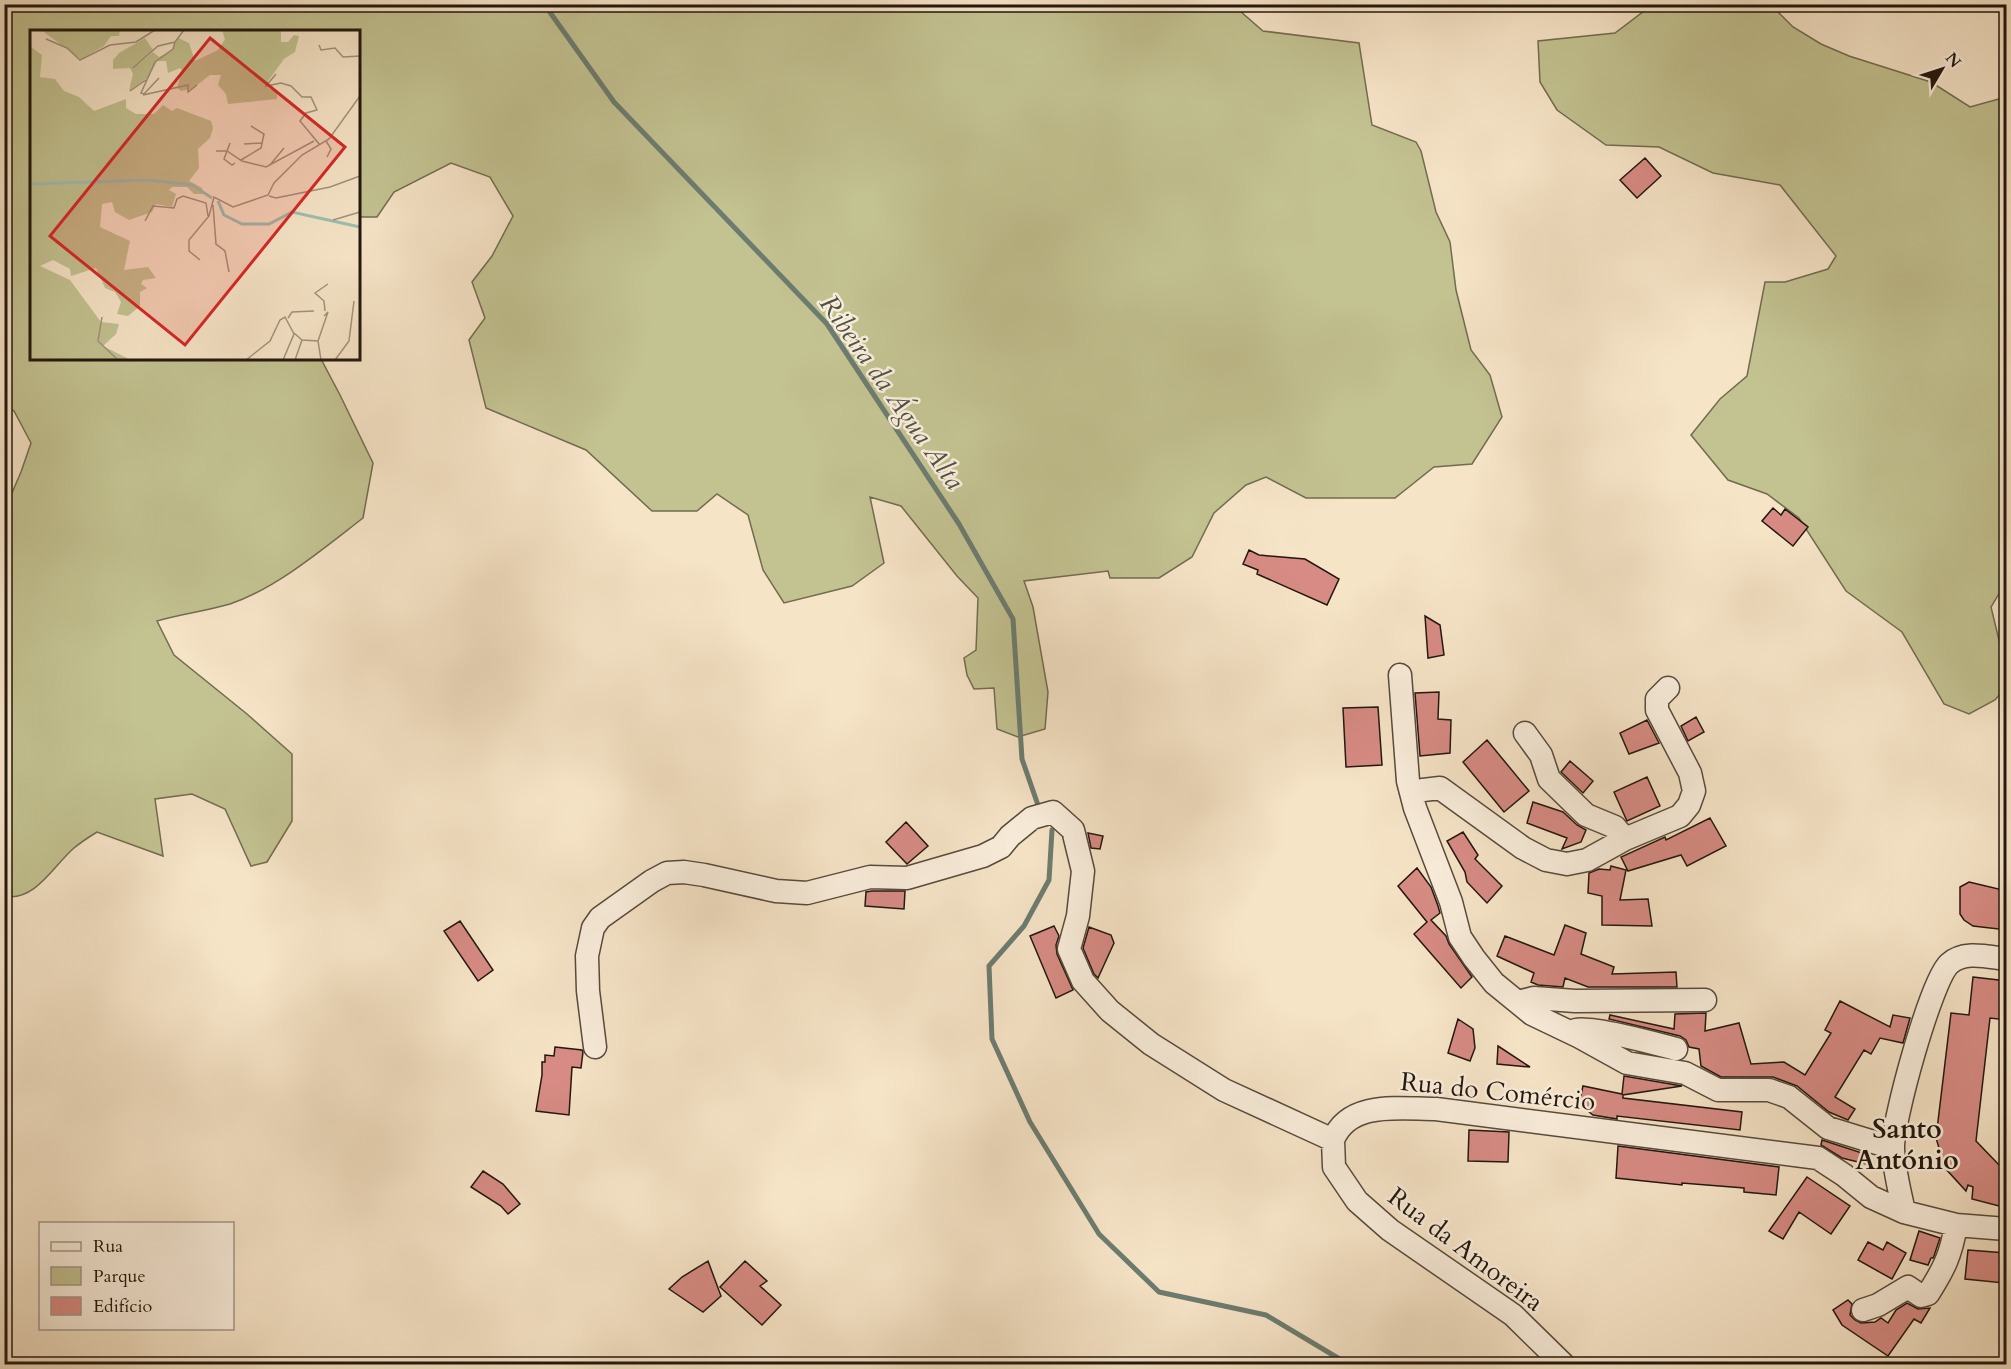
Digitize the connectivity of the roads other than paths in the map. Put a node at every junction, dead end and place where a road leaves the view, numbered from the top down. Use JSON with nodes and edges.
{"nodes":[{"id":1,"x":1400,"y":675,"type":"dead end"},
{"id":2,"x":1668,"y":688,"type":"dead end"},
{"id":3,"x":1526,"y":733,"type":"dead end"},
{"id":4,"x":1412,"y":795,"type":"junction"},
{"id":5,"x":1625,"y":839,"type":"junction"},
{"id":6,"x":2007,"y":959,"type":"edge"},
{"id":7,"x":1705,"y":1000,"type":"dead end"},
{"id":8,"x":1518,"y":1002,"type":"junction"},
{"id":9,"x":1569,"y":1032,"type":"junction"},
{"id":10,"x":595,"y":1047,"type":"dead end"},
{"id":11,"x":1676,"y":1048,"type":"dead end"},
{"id":12,"x":1333,"y":1140,"type":"junction"},
{"id":13,"x":1893,"y":1148,"type":"junction"},
{"id":14,"x":1904,"y":1212,"type":"junction"},
{"id":15,"x":1956,"y":1225,"type":"junction"},
{"id":16,"x":2007,"y":1229,"type":"edge"},
{"id":17,"x":1863,"y":1310,"type":"dead end"},
{"id":18,"x":1563,"y":1365,"type":"edge"}],
"edges":[{"from":1,"to":4,"type":"street"},
{"from":2,"to":5,"type":"street"},
{"from":3,"to":5,"type":"street"},
{"from":4,"to":5,"type":"street"},
{"from":4,"to":8,"type":"street"},
{"from":6,"to":13,"type":"street"},
{"from":7,"to":8,"type":"street"},
{"from":8,"to":9,"type":"street"},
{"from":9,"to":11,"type":"street"},
{"from":9,"to":13,"type":"street"},
{"from":10,"to":12,"type":"street"},
{"from":12,"to":14,"type":"street","name":"Rua do Comércio"},
{"from":12,"to":18,"type":"street","name":"Rua da Amoreira"},
{"from":13,"to":14,"type":"street"},
{"from":14,"to":15,"type":"street","name":"Rua do Comércio"},
{"from":15,"to":16,"type":"street","name":"Rua do Comércio"},
{"from":15,"to":17,"type":"street"}]}
